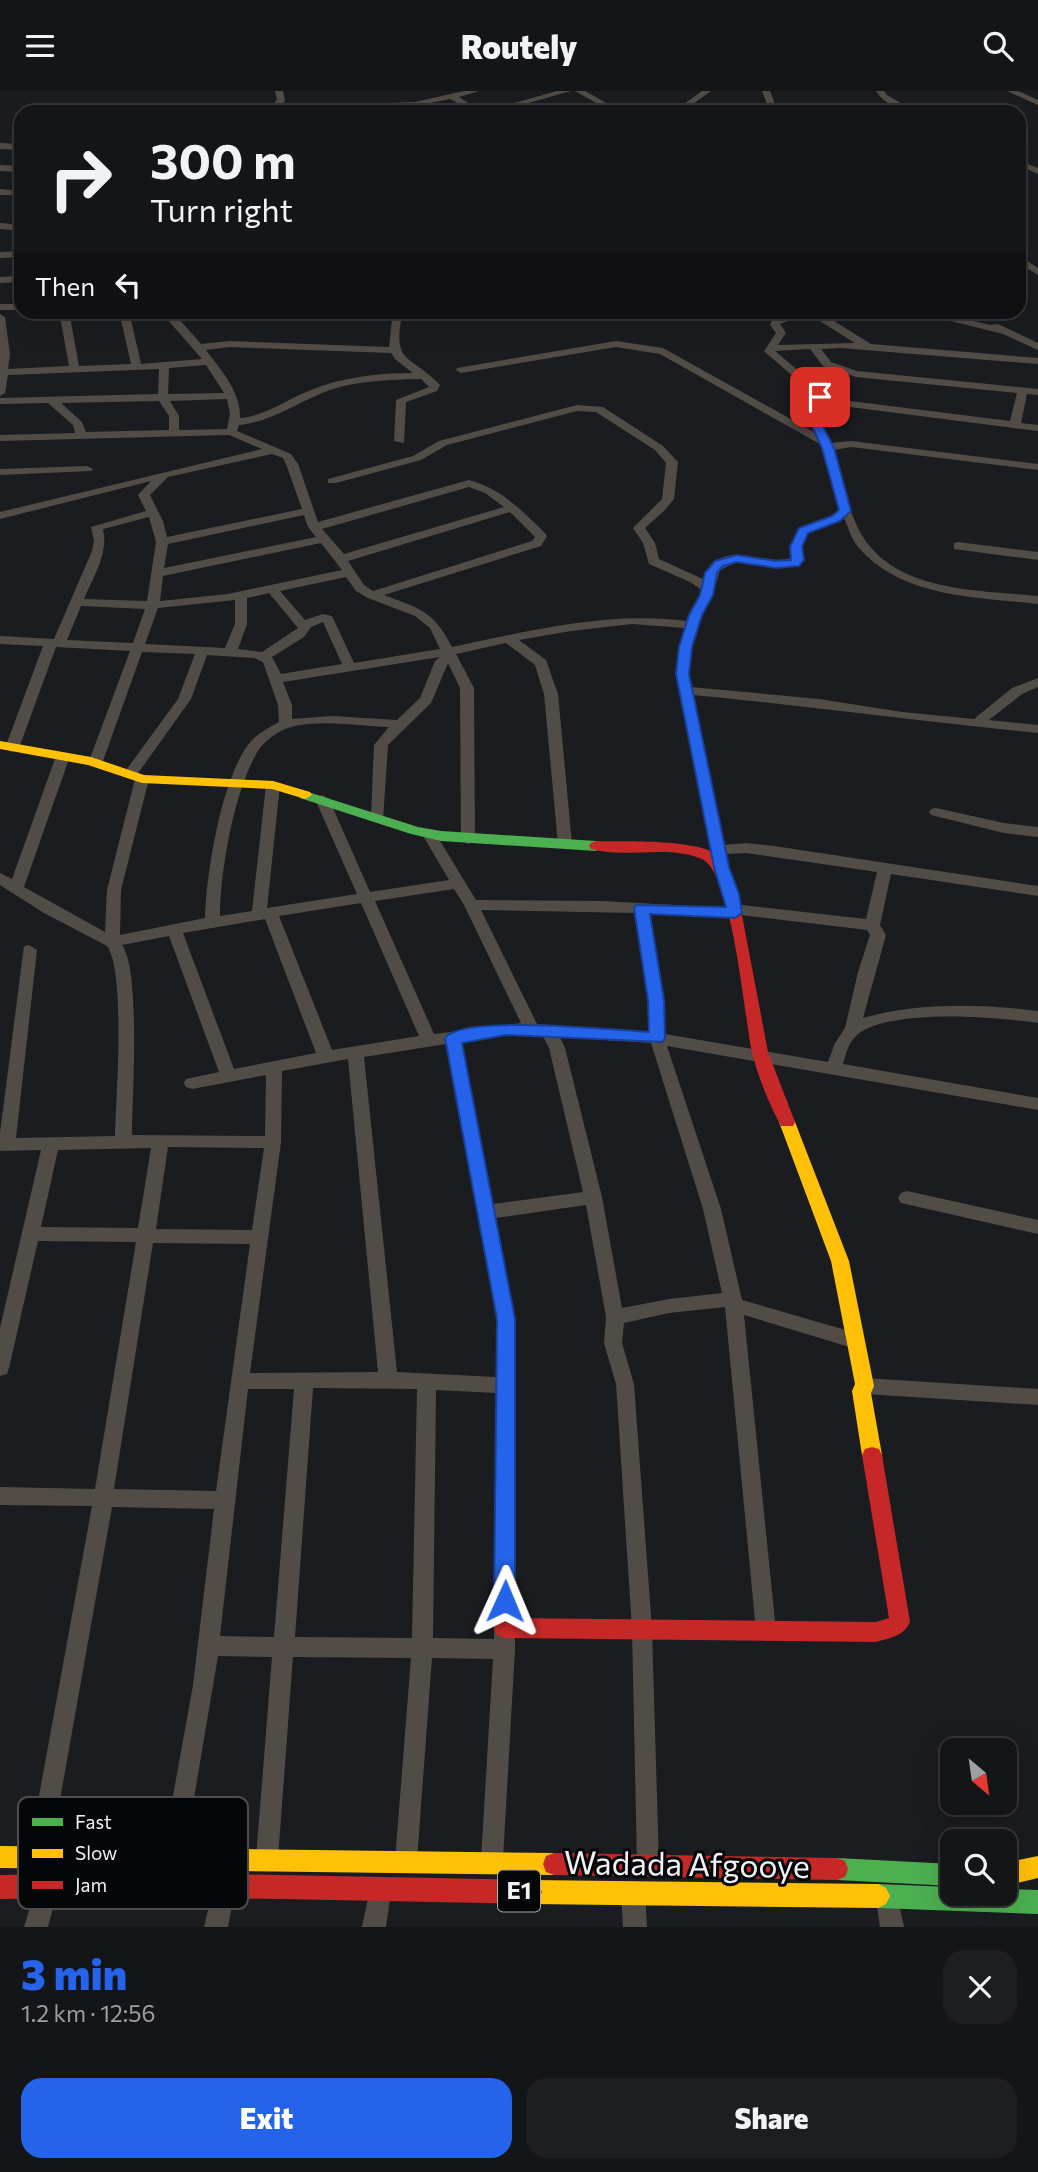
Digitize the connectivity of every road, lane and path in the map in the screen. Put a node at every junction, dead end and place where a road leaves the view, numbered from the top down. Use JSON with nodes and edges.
{"nodes":[{"id":1,"x":475,"y":91,"type":"edge"},
{"id":2,"x":567,"y":91,"type":"edge"},
{"id":3,"x":579,"y":91,"type":"edge"},
{"id":4,"x":706,"y":91,"type":"edge"},
{"id":5,"x":880,"y":91,"type":"edge"},
{"id":6,"x":1011,"y":91,"type":"edge"},
{"id":7,"x":449,"y":94,"type":"edge"},
{"id":8,"x":1038,"y":103,"type":"edge"},
{"id":9,"x":387,"y":105,"type":"edge"},
{"id":10,"x":467,"y":105,"type":"edge"},
{"id":11,"x":513,"y":105,"type":"edge"},
{"id":12,"x":605,"y":105,"type":"edge"},
{"id":13,"x":687,"y":105,"type":"edge"},
{"id":14,"x":899,"y":105,"type":"edge"},
{"id":15,"x":0,"y":317,"type":"edge"},
{"id":16,"x":64,"y":319,"type":"edge"},
{"id":17,"x":126,"y":319,"type":"edge"},
{"id":18,"x":175,"y":319,"type":"edge"},
{"id":19,"x":396,"y":319,"type":"edge"},
{"id":20,"x":784,"y":319,"type":"edge"},
{"id":21,"x":823,"y":319,"type":"edge"},
{"id":22,"x":951,"y":319,"type":"edge"},
{"id":23,"x":984,"y":319,"type":"edge"},
{"id":24,"x":1003,"y":331,"type":"junction"},
{"id":25,"x":2,"y":337,"type":"edge"},
{"id":26,"x":813,"y":346,"type":"junction"},
{"id":27,"x":869,"y":347,"type":"junction"},
{"id":28,"x":1038,"y":347,"type":"edge"},
{"id":29,"x":197,"y":348,"type":"junction"},
{"id":30,"x":769,"y":348,"type":"junction"},
{"id":31,"x":394,"y":350,"type":"junction"},
{"id":32,"x":1038,"y":361,"type":"edge"},
{"id":33,"x":207,"y":362,"type":"junction"},
{"id":34,"x":164,"y":365,"type":"junction"},
{"id":35,"x":137,"y":367,"type":"junction"},
{"id":36,"x":74,"y":369,"type":"junction"},
{"id":37,"x":461,"y":370,"type":"dead end"},
{"id":38,"x":1,"y":372,"type":"edge"},
{"id":39,"x":421,"y":376,"type":"junction"},
{"id":40,"x":1023,"y":390,"type":"junction"},
{"id":41,"x":0,"y":393,"type":"edge"},
{"id":42,"x":1038,"y":393,"type":"edge"},
{"id":43,"x":231,"y":397,"type":"junction"},
{"id":44,"x":163,"y":398,"type":"junction"},
{"id":45,"x":0,"y":401,"type":"edge"},
{"id":46,"x":52,"y":401,"type":"junction"},
{"id":47,"x":823,"y":407,"type":"junction"},
{"id":48,"x":1015,"y":425,"type":"junction"},
{"id":49,"x":233,"y":427,"type":"junction"},
{"id":50,"x":1038,"y":428,"type":"edge"},
{"id":51,"x":174,"y":433,"type":"junction"},
{"id":52,"x":81,"y":434,"type":"junction"},
{"id":53,"x":0,"y":438,"type":"edge"},
{"id":54,"x":400,"y":440,"type":"dead end"},
{"id":55,"x":826,"y":444,"type":"junction"},
{"id":56,"x":273,"y":451,"type":"junction"},
{"id":57,"x":1038,"y":467,"type":"edge"},
{"id":58,"x":87,"y":469,"type":"dead end"},
{"id":59,"x":0,"y":472,"type":"edge"},
{"id":60,"x":164,"y":475,"type":"junction"},
{"id":61,"x":332,"y":481,"type":"dead end"},
{"id":62,"x":512,"y":508,"type":"junction"},
{"id":63,"x":308,"y":511,"type":"junction"},
{"id":64,"x":845,"y":511,"type":"junction"},
{"id":65,"x":152,"y":513,"type":"junction"},
{"id":66,"x":0,"y":516,"type":"edge"},
{"id":67,"x":314,"y":527,"type":"junction"},
{"id":68,"x":323,"y":539,"type":"junction"},
{"id":69,"x":162,"y":542,"type":"junction"},
{"id":70,"x":958,"y":546,"type":"dead end"},
{"id":71,"x":1038,"y":555,"type":"edge"},
{"id":72,"x":341,"y":559,"type":"junction"},
{"id":73,"x":351,"y":572,"type":"junction"},
{"id":74,"x":158,"y":573,"type":"junction"},
{"id":75,"x":271,"y":588,"type":"junction"},
{"id":76,"x":708,"y":589,"type":"junction"},
{"id":77,"x":241,"y":595,"type":"junction"},
{"id":78,"x":372,"y":595,"type":"junction"},
{"id":79,"x":1038,"y":600,"type":"edge"},
{"id":80,"x":76,"y":603,"type":"junction"},
{"id":81,"x":153,"y":605,"type":"junction"},
{"id":82,"x":304,"y":625,"type":"junction"},
{"id":83,"x":692,"y":625,"type":"junction"},
{"id":84,"x":509,"y":639,"type":"junction"},
{"id":85,"x":0,"y":640,"type":"edge"},
{"id":86,"x":55,"y":643,"type":"junction"},
{"id":87,"x":137,"y":648,"type":"junction"},
{"id":88,"x":202,"y":652,"type":"junction"},
{"id":89,"x":230,"y":653,"type":"junction"},
{"id":90,"x":448,"y":654,"type":"junction"},
{"id":91,"x":264,"y":656,"type":"junction"},
{"id":92,"x":349,"y":666,"type":"junction"},
{"id":93,"x":277,"y":679,"type":"junction"},
{"id":94,"x":1038,"y":682,"type":"edge"},
{"id":95,"x":686,"y":690,"type":"junction"},
{"id":96,"x":286,"y":723,"type":"junction"},
{"id":97,"x":977,"y":723,"type":"junction"},
{"id":98,"x":400,"y":724,"type":"junction"},
{"id":99,"x":1038,"y":729,"type":"edge"},
{"id":100,"x":6,"y":746,"type":"edge"},
{"id":101,"x":63,"y":756,"type":"junction"},
{"id":102,"x":96,"y":761,"type":"junction"},
{"id":103,"x":137,"y":776,"type":"junction"},
{"id":104,"x":236,"y":783,"type":"junction"},
{"id":105,"x":273,"y":785,"type":"junction"},
{"id":106,"x":322,"y":799,"type":"junction"},
{"id":107,"x":936,"y":812,"type":"dead end"},
{"id":108,"x":378,"y":818,"type":"junction"},
{"id":109,"x":1038,"y":832,"type":"edge"},
{"id":110,"x":429,"y":834,"type":"junction"},
{"id":111,"x":468,"y":839,"type":"junction"},
{"id":112,"x":565,"y":844,"type":"junction"},
{"id":113,"x":720,"y":859,"type":"junction"},
{"id":114,"x":885,"y":868,"type":"junction"},
{"id":115,"x":0,"y":879,"type":"edge"},
{"id":116,"x":458,"y":883,"type":"junction"},
{"id":117,"x":17,"y":887,"type":"junction"},
{"id":118,"x":1038,"y":891,"type":"edge"},
{"id":119,"x":365,"y":897,"type":"junction"},
{"id":120,"x":471,"y":905,"type":"junction"},
{"id":121,"x":641,"y":908,"type":"junction"},
{"id":122,"x":734,"y":911,"type":"junction"},
{"id":123,"x":265,"y":913,"type":"junction"},
{"id":124,"x":212,"y":922,"type":"junction"},
{"id":125,"x":872,"y":925,"type":"junction"},
{"id":126,"x":174,"y":929,"type":"junction"},
{"id":127,"x":112,"y":941,"type":"junction"},
{"id":128,"x":29,"y":950,"type":"dead end"},
{"id":129,"x":1038,"y":1017,"type":"edge"},
{"id":130,"x":853,"y":1029,"type":"junction"},
{"id":131,"x":540,"y":1030,"type":"junction"},
{"id":132,"x":453,"y":1038,"type":"junction"},
{"id":133,"x":657,"y":1038,"type":"junction"},
{"id":134,"x":429,"y":1041,"type":"junction"},
{"id":135,"x":355,"y":1052,"type":"junction"},
{"id":136,"x":761,"y":1055,"type":"junction"},
{"id":137,"x":326,"y":1057,"type":"junction"},
{"id":138,"x":274,"y":1067,"type":"junction"},
{"id":139,"x":834,"y":1068,"type":"junction"},
{"id":140,"x":229,"y":1076,"type":"junction"},
{"id":141,"x":192,"y":1083,"type":"dead end"},
{"id":142,"x":1038,"y":1104,"type":"edge"},
{"id":143,"x":161,"y":1141,"type":"junction"},
{"id":144,"x":123,"y":1142,"type":"junction"},
{"id":145,"x":273,"y":1142,"type":"junction"},
{"id":146,"x":51,"y":1144,"type":"junction"},
{"id":147,"x":3,"y":1145,"type":"edge"},
{"id":148,"x":593,"y":1196,"type":"junction"},
{"id":149,"x":907,"y":1198,"type":"dead end"},
{"id":150,"x":487,"y":1212,"type":"junction"},
{"id":151,"x":1038,"y":1227,"type":"edge"},
{"id":152,"x":30,"y":1234,"type":"junction"},
{"id":153,"x":145,"y":1236,"type":"junction"},
{"id":154,"x":260,"y":1237,"type":"junction"},
{"id":155,"x":734,"y":1302,"type":"junction"},
{"id":156,"x":615,"y":1317,"type":"junction"},
{"id":157,"x":856,"y":1341,"type":"junction"},
{"id":158,"x":0,"y":1368,"type":"edge"},
{"id":159,"x":304,"y":1380,"type":"junction"},
{"id":160,"x":388,"y":1380,"type":"junction"},
{"id":161,"x":239,"y":1381,"type":"junction"},
{"id":162,"x":427,"y":1381,"type":"junction"},
{"id":163,"x":508,"y":1385,"type":"junction"},
{"id":164,"x":865,"y":1386,"type":"junction"},
{"id":165,"x":1038,"y":1397,"type":"edge"},
{"id":166,"x":0,"y":1496,"type":"edge"},
{"id":167,"x":103,"y":1499,"type":"junction"},
{"id":168,"x":225,"y":1500,"type":"junction"},
{"id":169,"x":642,"y":1629,"type":"junction"},
{"id":170,"x":766,"y":1630,"type":"junction"},
{"id":171,"x":504,"y":1638,"type":"junction"},
{"id":172,"x":284,"y":1645,"type":"junction"},
{"id":173,"x":209,"y":1646,"type":"junction"},
{"id":174,"x":422,"y":1649,"type":"junction"},
{"id":175,"x":50,"y":1797,"type":"edge"},
{"id":176,"x":184,"y":1797,"type":"edge"},
{"id":177,"x":0,"y":1857,"type":"edge"},
{"id":178,"x":18,"y":1857,"type":"edge"},
{"id":179,"x":406,"y":1860,"type":"junction"},
{"id":180,"x":248,"y":1861,"type":"edge"},
{"id":181,"x":266,"y":1861,"type":"junction"},
{"id":182,"x":492,"y":1862,"type":"junction"},
{"id":183,"x":648,"y":1867,"type":"junction"},
{"id":184,"x":1038,"y":1867,"type":"edge"},
{"id":185,"x":1017,"y":1872,"type":"edge"},
{"id":186,"x":940,"y":1874,"type":"edge"},
{"id":187,"x":0,"y":1887,"type":"edge"},
{"id":188,"x":18,"y":1887,"type":"edge"},
{"id":189,"x":248,"y":1887,"type":"edge"},
{"id":190,"x":379,"y":1889,"type":"junction"},
{"id":191,"x":633,"y":1893,"type":"junction"},
{"id":192,"x":888,"y":1896,"type":"junction"},
{"id":193,"x":1038,"y":1902,"type":"edge"},
{"id":194,"x":41,"y":1909,"type":"edge"},
{"id":195,"x":219,"y":1909,"type":"edge"},
{"id":196,"x":36,"y":1927,"type":"edge"},
{"id":197,"x":216,"y":1927,"type":"edge"},
{"id":198,"x":374,"y":1927,"type":"edge"},
{"id":199,"x":635,"y":1927,"type":"edge"},
{"id":200,"x":892,"y":1927,"type":"edge"}],
"edges":[{"from":1,"to":7,"type":"street"},
{"from":2,"to":11,"type":"street"},
{"from":3,"to":12,"type":"street"},
{"from":4,"to":13,"type":"street"},
{"from":5,"to":14,"type":"street"},
{"from":6,"to":8,"type":"street"},
{"from":7,"to":9,"type":"street"},
{"from":7,"to":10,"type":"street"},
{"from":15,"to":25,"type":"street"},
{"from":16,"to":36,"type":"street"},
{"from":17,"to":35,"type":"street"},
{"from":18,"to":29,"type":"street"},
{"from":19,"to":31,"type":"street"},
{"from":20,"to":30,"type":"street"},
{"from":21,"to":27,"type":"street"},
{"from":22,"to":24,"type":"street"},
{"from":23,"to":24,"type":"street"},
{"from":24,"to":28,"type":"street"},
{"from":25,"to":38,"type":"street"},
{"from":26,"to":27,"type":"street"},
{"from":26,"to":30,"type":"street"},
{"from":26,"to":40,"type":"street"},
{"from":27,"to":32,"type":"street"},
{"from":29,"to":31,"type":"street"},
{"from":29,"to":33,"type":"street"},
{"from":30,"to":47,"type":"street"},
{"from":31,"to":39,"type":"street"},
{"from":33,"to":34,"type":"street"},
{"from":33,"to":43,"type":"street"},
{"from":34,"to":35,"type":"street"},
{"from":34,"to":44,"type":"street"},
{"from":35,"to":36,"type":"street"},
{"from":36,"to":38,"type":"street"},
{"from":37,"to":55,"type":"street"},
{"from":38,"to":41,"type":"street"},
{"from":39,"to":49,"type":"street"},
{"from":39,"to":54,"type":"street"},
{"from":40,"to":42,"type":"street"},
{"from":40,"to":48,"type":"street"},
{"from":43,"to":44,"type":"street"},
{"from":43,"to":49,"type":"street"},
{"from":44,"to":46,"type":"street"},
{"from":44,"to":51,"type":"street"},
{"from":45,"to":46,"type":"street"},
{"from":46,"to":52,"type":"street"},
{"from":47,"to":48,"type":"street"},
{"from":47,"to":55,"type":"street"},
{"from":48,"to":50,"type":"street"},
{"from":49,"to":51,"type":"street"},
{"from":49,"to":56,"type":"street"},
{"from":51,"to":52,"type":"street"},
{"from":52,"to":53,"type":"street"},
{"from":55,"to":57,"type":"street"},
{"from":55,"to":64,"type":"street"},
{"from":56,"to":60,"type":"street"},
{"from":56,"to":63,"type":"street"},
{"from":58,"to":59,"type":"street"},
{"from":60,"to":65,"type":"street"},
{"from":60,"to":66,"type":"street"},
{"from":61,"to":76,"type":"street"},
{"from":62,"to":67,"type":"street"},
{"from":62,"to":72,"type":"street"},
{"from":62,"to":78,"type":"street"},
{"from":63,"to":67,"type":"street"},
{"from":63,"to":69,"type":"street"},
{"from":64,"to":76,"type":"street"},
{"from":64,"to":79,"type":"street"},
{"from":65,"to":69,"type":"street"},
{"from":65,"to":80,"type":"street"},
{"from":67,"to":68,"type":"street"},
{"from":68,"to":72,"type":"street"},
{"from":68,"to":74,"type":"street"},
{"from":69,"to":74,"type":"street"},
{"from":70,"to":71,"type":"street"},
{"from":72,"to":73,"type":"street"},
{"from":73,"to":75,"type":"street"},
{"from":73,"to":78,"type":"street"},
{"from":74,"to":81,"type":"street"},
{"from":75,"to":77,"type":"street"},
{"from":75,"to":82,"type":"street"},
{"from":76,"to":83,"type":"street"},
{"from":77,"to":81,"type":"street"},
{"from":77,"to":89,"type":"street"},
{"from":78,"to":90,"type":"street"},
{"from":80,"to":81,"type":"street"},
{"from":80,"to":86,"type":"street"},
{"from":81,"to":87,"type":"street"},
{"from":82,"to":91,"type":"street"},
{"from":82,"to":92,"type":"street"},
{"from":83,"to":84,"type":"street"},
{"from":83,"to":95,"type":"street"},
{"from":84,"to":90,"type":"street"},
{"from":84,"to":112,"type":"street"},
{"from":85,"to":86,"type":"street"},
{"from":86,"to":87,"type":"street"},
{"from":86,"to":100,"type":"street"},
{"from":87,"to":88,"type":"street"},
{"from":87,"to":102,"type":"street"},
{"from":88,"to":89,"type":"street"},
{"from":88,"to":103,"type":"street"},
{"from":89,"to":91,"type":"street"},
{"from":90,"to":92,"type":"street"},
{"from":90,"to":98,"type":"street"},
{"from":90,"to":111,"type":"street"},
{"from":91,"to":93,"type":"street"},
{"from":92,"to":93,"type":"street"},
{"from":93,"to":96,"type":"street"},
{"from":94,"to":97,"type":"street"},
{"from":95,"to":97,"type":"street"},
{"from":95,"to":113,"type":"street"},
{"from":96,"to":98,"type":"street"},
{"from":96,"to":104,"type":"street"},
{"from":97,"to":99,"type":"street"},
{"from":98,"to":108,"type":"street"},
{"from":100,"to":101,"type":"main road"},
{"from":101,"to":102,"type":"main road"},
{"from":101,"to":117,"type":"street"},
{"from":102,"to":103,"type":"main road"},
{"from":103,"to":104,"type":"main road"},
{"from":103,"to":127,"type":"street"},
{"from":104,"to":105,"type":"main road"},
{"from":104,"to":124,"type":"street"},
{"from":105,"to":106,"type":"main road"},
{"from":105,"to":123,"type":"street"},
{"from":106,"to":108,"type":"main road"},
{"from":106,"to":119,"type":"street"},
{"from":107,"to":109,"type":"street"},
{"from":108,"to":110,"type":"main road"},
{"from":110,"to":111,"type":"main road"},
{"from":110,"to":116,"type":"street"},
{"from":111,"to":112,"type":"main road"},
{"from":112,"to":113,"type":"main road"},
{"from":113,"to":114,"type":"street"},
{"from":113,"to":122,"type":"main road"},
{"from":114,"to":118,"type":"street"},
{"from":114,"to":125,"type":"street"},
{"from":115,"to":117,"type":"street"},
{"from":116,"to":119,"type":"street"},
{"from":116,"to":120,"type":"street"},
{"from":117,"to":127,"type":"street"},
{"from":119,"to":123,"type":"street"},
{"from":119,"to":134,"type":"street"},
{"from":120,"to":121,"type":"street"},
{"from":120,"to":131,"type":"street"},
{"from":121,"to":122,"type":"street"},
{"from":121,"to":133,"type":"street"},
{"from":122,"to":125,"type":"street"},
{"from":122,"to":136,"type":"main road"},
{"from":123,"to":124,"type":"street"},
{"from":123,"to":137,"type":"street"},
{"from":124,"to":126,"type":"street"},
{"from":125,"to":130,"type":"street"},
{"from":126,"to":127,"type":"street"},
{"from":126,"to":140,"type":"street"},
{"from":127,"to":144,"type":"street"},
{"from":128,"to":147,"type":"street"},
{"from":129,"to":130,"type":"street"},
{"from":130,"to":139,"type":"street"},
{"from":131,"to":132,"type":"street"},
{"from":131,"to":133,"type":"street"},
{"from":131,"to":148,"type":"street"},
{"from":132,"to":134,"type":"street"},
{"from":132,"to":150,"type":"street"},
{"from":133,"to":136,"type":"street"},
{"from":133,"to":155,"type":"street"},
{"from":134,"to":135,"type":"street"},
{"from":135,"to":137,"type":"street"},
{"from":135,"to":160,"type":"street"},
{"from":136,"to":139,"type":"street"},
{"from":136,"to":157,"type":"main road"},
{"from":137,"to":138,"type":"street"},
{"from":138,"to":140,"type":"street"},
{"from":138,"to":145,"type":"street"},
{"from":139,"to":142,"type":"street"},
{"from":140,"to":141,"type":"street"},
{"from":143,"to":144,"type":"street"},
{"from":143,"to":145,"type":"street"},
{"from":143,"to":153,"type":"street"},
{"from":144,"to":146,"type":"street"},
{"from":145,"to":154,"type":"street"},
{"from":146,"to":147,"type":"street"},
{"from":146,"to":152,"type":"street"},
{"from":148,"to":150,"type":"street"},
{"from":148,"to":156,"type":"street"},
{"from":149,"to":151,"type":"street"},
{"from":150,"to":163,"type":"street"},
{"from":152,"to":153,"type":"street"},
{"from":152,"to":158,"type":"street"},
{"from":153,"to":154,"type":"street"},
{"from":153,"to":167,"type":"street"},
{"from":154,"to":161,"type":"street"},
{"from":155,"to":156,"type":"street"},
{"from":155,"to":157,"type":"street"},
{"from":155,"to":170,"type":"street"},
{"from":156,"to":169,"type":"street"},
{"from":157,"to":164,"type":"main road"},
{"from":159,"to":160,"type":"street"},
{"from":159,"to":161,"type":"street"},
{"from":159,"to":172,"type":"street"},
{"from":160,"to":162,"type":"street"},
{"from":161,"to":168,"type":"street"},
{"from":162,"to":163,"type":"street"},
{"from":162,"to":174,"type":"street"},
{"from":163,"to":171,"type":"street"},
{"from":164,"to":165,"type":"street"},
{"from":164,"to":170,"type":"main road"},
{"from":166,"to":167,"type":"street"},
{"from":167,"to":168,"type":"street"},
{"from":167,"to":175,"type":"street"},
{"from":168,"to":173,"type":"street"},
{"from":169,"to":170,"type":"main road"},
{"from":169,"to":171,"type":"main road"},
{"from":169,"to":183,"type":"street"},
{"from":171,"to":174,"type":"street"},
{"from":171,"to":182,"type":"street"},
{"from":172,"to":173,"type":"street"},
{"from":172,"to":174,"type":"street"},
{"from":172,"to":181,"type":"street"},
{"from":173,"to":176,"type":"street"},
{"from":174,"to":179,"type":"street"},
{"from":177,"to":178,"type":"main road","name":"Wadada Afgooye","number":"E1"},
{"from":179,"to":181,"type":"main road","name":"Wadada Afgooye","number":"E1"},
{"from":179,"to":182,"type":"main road","name":"Wadada Afgooye","number":"E1"},
{"from":180,"to":181,"type":"main road","name":"Wadada Afgooye","number":"E1"},
{"from":182,"to":183,"type":"main road","name":"Wadada Afgooye","number":"E1"},
{"from":183,"to":186,"type":"main road","name":"Wadada Afgooye","number":"E1"},
{"from":184,"to":185,"type":"main road"},
{"from":187,"to":188,"type":"main road","name":"Wadada Afgooye","number":"E1"},
{"from":189,"to":190,"type":"main road","name":"Wadada Afgooye","number":"E1"},
{"from":190,"to":191,"type":"main road","name":"Wadada Afgooye","number":"E1"},
{"from":190,"to":198,"type":"street"},
{"from":191,"to":192,"type":"main road","name":"Wadada Afgooye","number":"E1"},
{"from":191,"to":199,"type":"street"},
{"from":192,"to":193,"type":"main road","name":"Wadada Afgooye","number":"E1"},
{"from":192,"to":200,"type":"street"},
{"from":194,"to":196,"type":"street"},
{"from":195,"to":197,"type":"street"}]}
